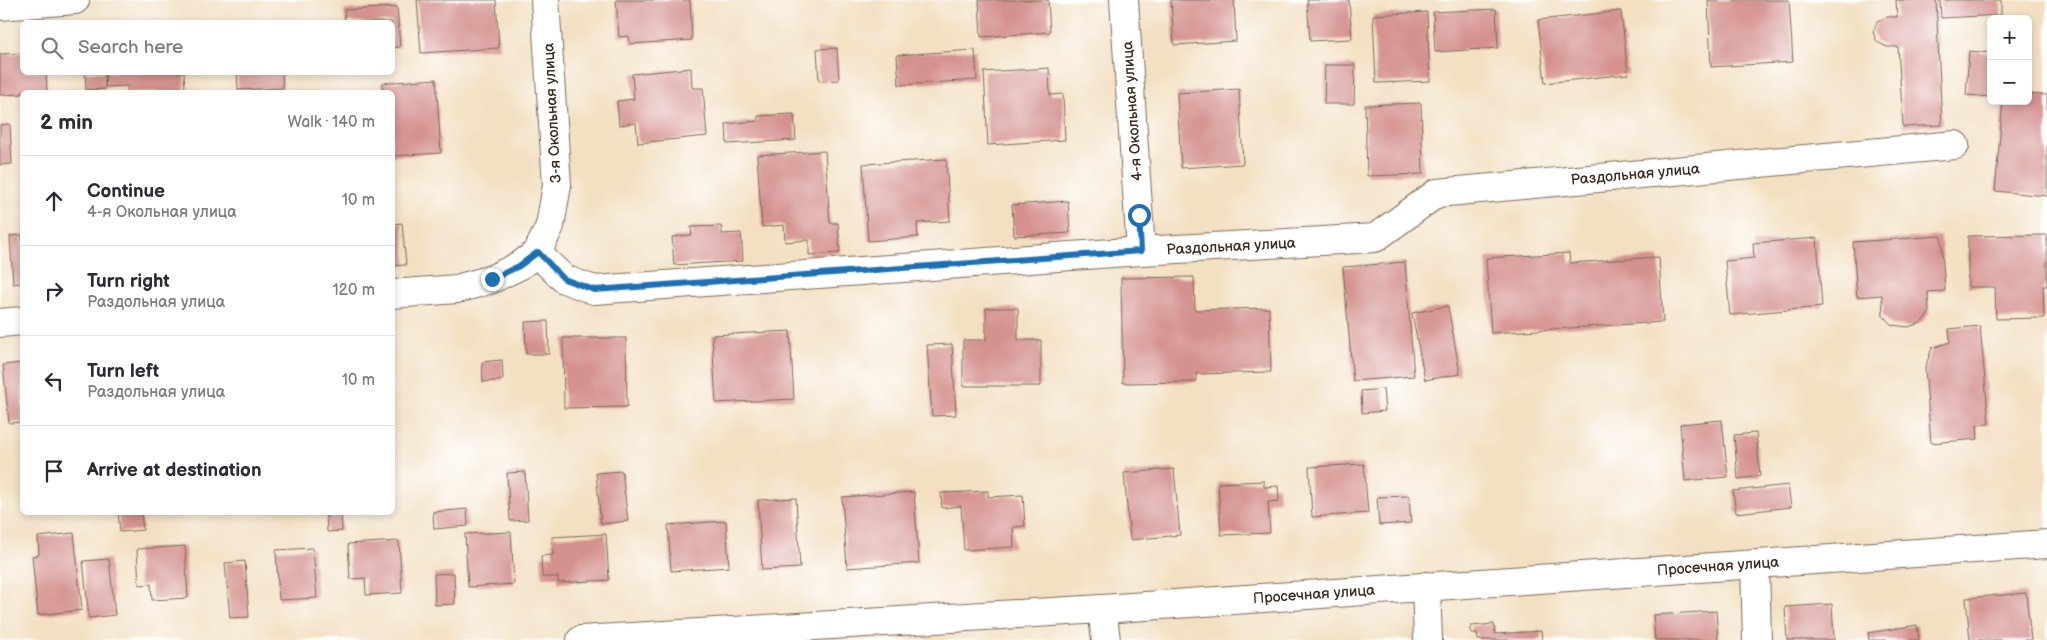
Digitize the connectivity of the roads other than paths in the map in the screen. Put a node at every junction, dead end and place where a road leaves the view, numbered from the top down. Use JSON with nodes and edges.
{"nodes":[{"id":1,"x":75,"y":0,"type":"edge"},
{"id":2,"x":546,"y":0,"type":"edge"},
{"id":3,"x":1124,"y":0,"type":"edge"},
{"id":4,"x":0,"y":6,"type":"edge"},
{"id":5,"x":1955,"y":145,"type":"dead end"},
{"id":6,"x":1141,"y":251,"type":"junction"},
{"id":7,"x":538,"y":252,"type":"junction"},
{"id":8,"x":395,"y":294,"type":"edge"},
{"id":9,"x":20,"y":321,"type":"edge"},
{"id":10,"x":0,"y":323,"type":"edge"},
{"id":11,"x":2047,"y":544,"type":"edge"},
{"id":12,"x":1755,"y":564,"type":"junction"},
{"id":13,"x":1426,"y":586,"type":"junction"},
{"id":14,"x":1102,"y":609,"type":"junction"},
{"id":15,"x":581,"y":640,"type":"edge"},
{"id":16,"x":1106,"y":640,"type":"edge"},
{"id":17,"x":1428,"y":640,"type":"edge"},
{"id":18,"x":1757,"y":640,"type":"edge"}],
"edges":[{"from":1,"to":4,"type":"street"},
{"from":2,"to":7,"type":"street","name":"3-я Окольная улица"},
{"from":3,"to":6,"type":"street","name":"4-я Окольная улица"},
{"from":5,"to":6,"type":"street","name":"Раздольная улица"},
{"from":6,"to":7,"type":"street","name":"Раздольная улица"},
{"from":7,"to":8,"type":"street"},
{"from":9,"to":10,"type":"street"},
{"from":11,"to":12,"type":"street","name":"Просечная улица"},
{"from":12,"to":13,"type":"street","name":"Просечная улица"},
{"from":12,"to":18,"type":"street"},
{"from":13,"to":14,"type":"street","name":"Просечная улица"},
{"from":13,"to":17,"type":"street"},
{"from":14,"to":15,"type":"street","name":"Просечная улица"},
{"from":14,"to":16,"type":"street"}]}
